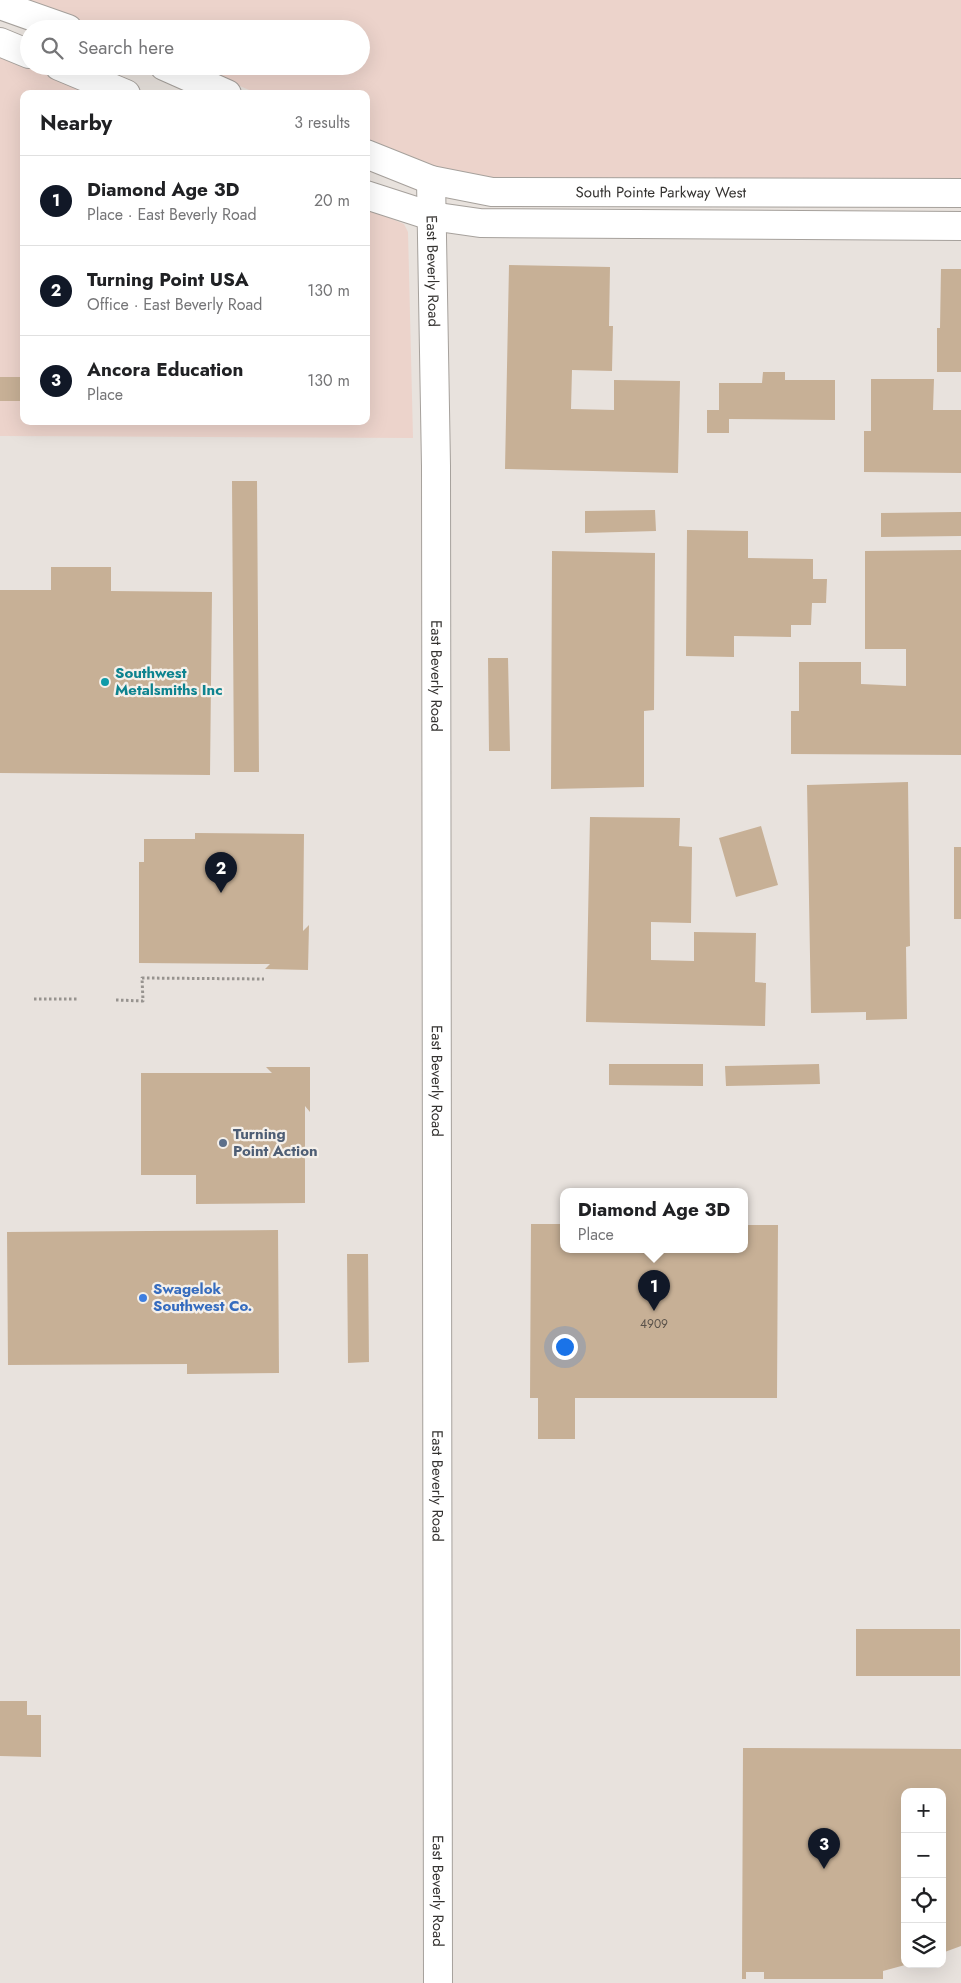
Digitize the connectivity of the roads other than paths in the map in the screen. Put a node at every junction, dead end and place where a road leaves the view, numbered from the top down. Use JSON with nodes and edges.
{"nodes":[{"id":1,"x":0,"y":5,"type":"edge"},
{"id":2,"x":42,"y":20,"type":"edge"},
{"id":3,"x":0,"y":42,"type":"edge"},
{"id":4,"x":20,"y":50,"type":"edge"},
{"id":5,"x":81,"y":75,"type":"edge"},
{"id":6,"x":185,"y":75,"type":"edge"},
{"id":7,"x":116,"y":90,"type":"edge"},
{"id":8,"x":219,"y":90,"type":"edge"},
{"id":9,"x":370,"y":156,"type":"edge"},
{"id":10,"x":431,"y":180,"type":"junction"},
{"id":11,"x":961,"y":193,"type":"edge"},
{"id":12,"x":370,"y":197,"type":"edge"},
{"id":13,"x":431,"y":216,"type":"junction"},
{"id":14,"x":961,"y":226,"type":"edge"},
{"id":15,"x":438,"y":1983,"type":"edge"}],
"edges":[{"from":1,"to":2,"type":"street"},
{"from":3,"to":4,"type":"street"},
{"from":5,"to":7,"type":"street"},
{"from":6,"to":8,"type":"street"},
{"from":9,"to":10,"type":"street","name":"South Pointe Parkway West"},
{"from":10,"to":11,"type":"street","name":"South Pointe Parkway West"},
{"from":10,"to":13,"type":"street","name":"East Beverly Road"},
{"from":12,"to":13,"type":"street"},
{"from":13,"to":14,"type":"street"},
{"from":13,"to":15,"type":"street","name":"East Beverly Road"}]}
